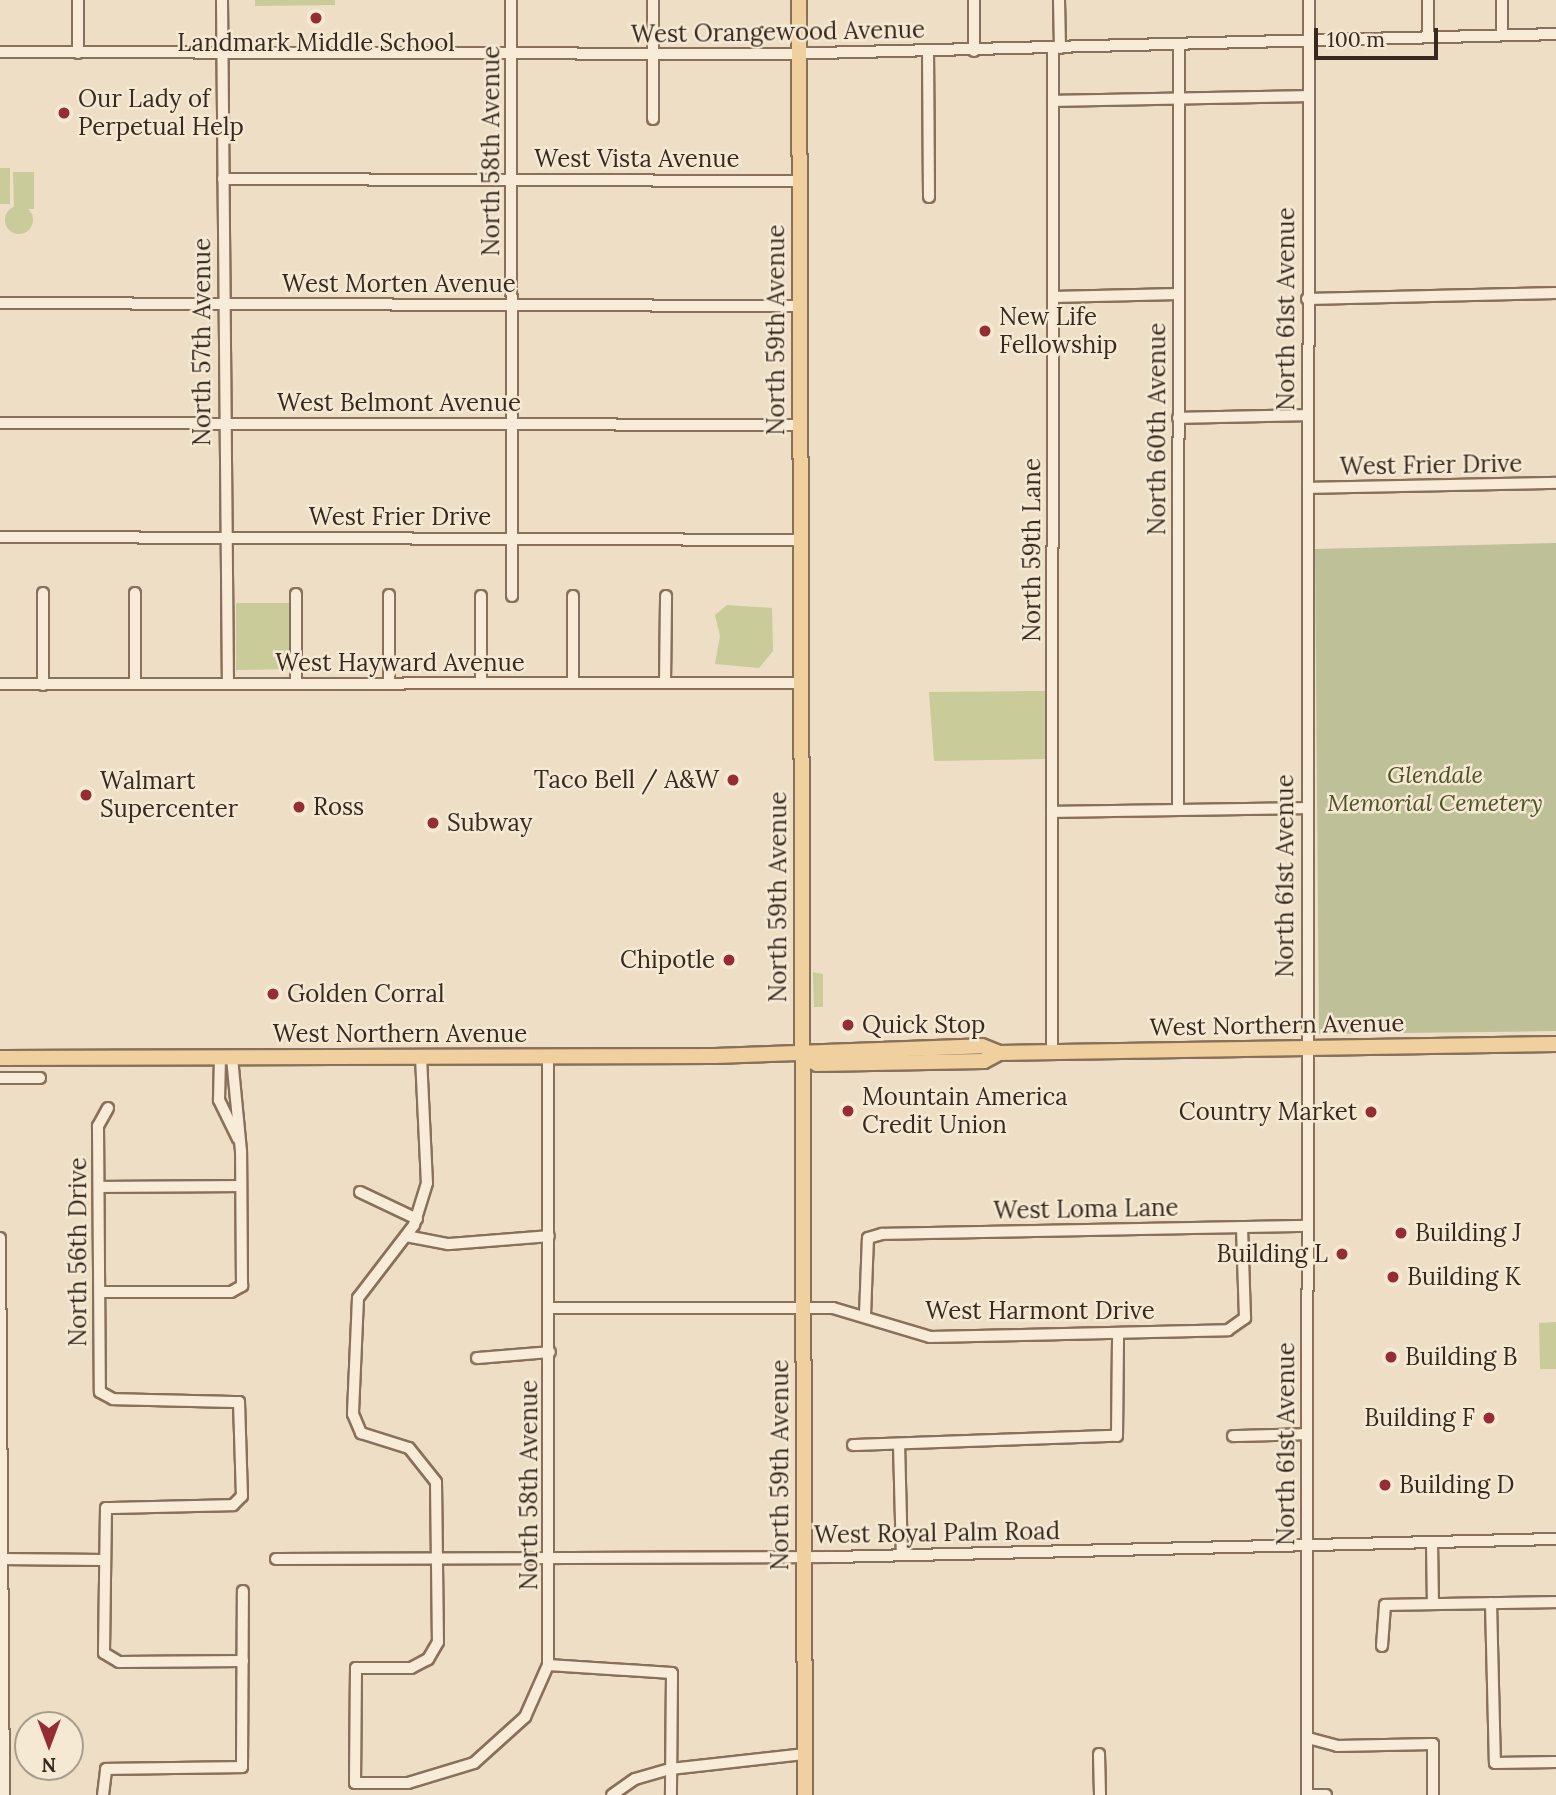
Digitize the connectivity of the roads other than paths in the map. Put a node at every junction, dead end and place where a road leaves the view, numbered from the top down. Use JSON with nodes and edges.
{"nodes":[{"id":1,"x":78,"y":0,"type":"edge"},
{"id":2,"x":222,"y":0,"type":"edge"},
{"id":3,"x":511,"y":0,"type":"edge"},
{"id":4,"x":653,"y":0,"type":"edge"},
{"id":5,"x":799,"y":0,"type":"edge"},
{"id":6,"x":974,"y":0,"type":"edge"},
{"id":7,"x":1059,"y":0,"type":"edge"},
{"id":8,"x":1309,"y":0,"type":"edge"},
{"id":9,"x":1428,"y":0,"type":"edge"},
{"id":10,"x":1502,"y":0,"type":"edge"},
{"id":11,"x":1556,"y":34,"type":"edge"},
{"id":12,"x":1502,"y":35,"type":"junction"},
{"id":13,"x":1427,"y":36,"type":"junction"},
{"id":14,"x":1308,"y":40,"type":"junction"},
{"id":15,"x":1179,"y":47,"type":"junction"},
{"id":16,"x":1057,"y":48,"type":"junction"},
{"id":17,"x":928,"y":51,"type":"junction"},
{"id":18,"x":974,"y":51,"type":"junction"},
{"id":19,"x":0,"y":52,"type":"edge"},
{"id":20,"x":78,"y":53,"type":"junction"},
{"id":21,"x":222,"y":53,"type":"junction"},
{"id":22,"x":511,"y":53,"type":"junction"},
{"id":23,"x":799,"y":54,"type":"junction"},
{"id":24,"x":653,"y":55,"type":"junction"},
{"id":25,"x":1308,"y":96,"type":"junction"},
{"id":26,"x":1179,"y":98,"type":"junction"},
{"id":27,"x":1053,"y":101,"type":"junction"},
{"id":28,"x":653,"y":119,"type":"dead end"},
{"id":29,"x":223,"y":179,"type":"junction"},
{"id":30,"x":512,"y":180,"type":"junction"},
{"id":31,"x":799,"y":181,"type":"junction"},
{"id":32,"x":929,"y":197,"type":"dead end"},
{"id":33,"x":1556,"y":293,"type":"edge"},
{"id":34,"x":1178,"y":294,"type":"junction"},
{"id":35,"x":1053,"y":297,"type":"junction"},
{"id":36,"x":1307,"y":299,"type":"junction"},
{"id":37,"x":0,"y":303,"type":"edge"},
{"id":38,"x":223,"y":304,"type":"junction"},
{"id":39,"x":512,"y":305,"type":"junction"},
{"id":40,"x":799,"y":306,"type":"junction"},
{"id":41,"x":1307,"y":415,"type":"junction"},
{"id":42,"x":1178,"y":418,"type":"junction"},
{"id":43,"x":0,"y":423,"type":"edge"},
{"id":44,"x":224,"y":423,"type":"junction"},
{"id":45,"x":512,"y":425,"type":"junction"},
{"id":46,"x":798,"y":425,"type":"junction"},
{"id":47,"x":1556,"y":484,"type":"edge"},
{"id":48,"x":1307,"y":488,"type":"junction"},
{"id":49,"x":0,"y":537,"type":"edge"},
{"id":50,"x":224,"y":537,"type":"junction"},
{"id":51,"x":512,"y":538,"type":"junction"},
{"id":52,"x":801,"y":540,"type":"junction"},
{"id":53,"x":43,"y":593,"type":"dead end"},
{"id":54,"x":135,"y":593,"type":"dead end"},
{"id":55,"x":296,"y":594,"type":"dead end"},
{"id":56,"x":388,"y":595,"type":"dead end"},
{"id":57,"x":481,"y":596,"type":"dead end"},
{"id":58,"x":512,"y":596,"type":"dead end"},
{"id":59,"x":573,"y":596,"type":"dead end"},
{"id":60,"x":666,"y":596,"type":"dead end"},
{"id":61,"x":481,"y":683,"type":"junction"},
{"id":62,"x":573,"y":683,"type":"junction"},
{"id":63,"x":665,"y":683,"type":"junction"},
{"id":64,"x":801,"y":683,"type":"junction"},
{"id":65,"x":0,"y":684,"type":"edge"},
{"id":66,"x":135,"y":684,"type":"junction"},
{"id":67,"x":228,"y":684,"type":"junction"},
{"id":68,"x":296,"y":684,"type":"junction"},
{"id":69,"x":389,"y":684,"type":"junction"},
{"id":70,"x":43,"y":685,"type":"junction"},
{"id":71,"x":1307,"y":808,"type":"junction"},
{"id":72,"x":1178,"y":810,"type":"junction"},
{"id":73,"x":1052,"y":812,"type":"junction"},
{"id":74,"x":1556,"y":1044,"type":"edge"},
{"id":75,"x":1306,"y":1047,"type":"junction"},
{"id":76,"x":1052,"y":1052,"type":"junction"},
{"id":77,"x":800,"y":1055,"type":"junction"},
{"id":78,"x":226,"y":1057,"type":"junction"},
{"id":79,"x":421,"y":1057,"type":"junction"},
{"id":80,"x":548,"y":1057,"type":"junction"},
{"id":81,"x":0,"y":1058,"type":"edge"},
{"id":82,"x":0,"y":1078,"type":"edge"},
{"id":83,"x":40,"y":1078,"type":"dead end"},
{"id":84,"x":108,"y":1108,"type":"dead end"},
{"id":85,"x":241,"y":1186,"type":"junction"},
{"id":86,"x":99,"y":1187,"type":"junction"},
{"id":87,"x":360,"y":1192,"type":"dead end"},
{"id":88,"x":417,"y":1219,"type":"junction"},
{"id":89,"x":1306,"y":1226,"type":"junction"},
{"id":90,"x":1242,"y":1227,"type":"junction"},
{"id":91,"x":406,"y":1236,"type":"junction"},
{"id":92,"x":549,"y":1236,"type":"junction"},
{"id":93,"x":0,"y":1238,"type":"edge"},
{"id":94,"x":100,"y":1292,"type":"junction"},
{"id":95,"x":802,"y":1307,"type":"junction"},
{"id":96,"x":550,"y":1308,"type":"junction"},
{"id":97,"x":865,"y":1315,"type":"junction"},
{"id":98,"x":1118,"y":1333,"type":"junction"},
{"id":99,"x":550,"y":1352,"type":"junction"},
{"id":100,"x":478,"y":1358,"type":"dead end"},
{"id":101,"x":1307,"y":1434,"type":"junction"},
{"id":102,"x":1233,"y":1436,"type":"dead end"},
{"id":103,"x":899,"y":1444,"type":"junction"},
{"id":104,"x":853,"y":1445,"type":"dead end"},
{"id":105,"x":1556,"y":1539,"type":"edge"},
{"id":106,"x":1432,"y":1542,"type":"junction"},
{"id":107,"x":1307,"y":1545,"type":"junction"},
{"id":108,"x":902,"y":1555,"type":"junction"},
{"id":109,"x":804,"y":1557,"type":"junction"},
{"id":110,"x":438,"y":1558,"type":"junction"},
{"id":111,"x":550,"y":1558,"type":"junction"},
{"id":112,"x":2,"y":1559,"type":"edge"},
{"id":113,"x":276,"y":1559,"type":"dead end"},
{"id":114,"x":104,"y":1560,"type":"junction"},
{"id":115,"x":243,"y":1591,"type":"dead end"},
{"id":116,"x":1556,"y":1602,"type":"edge"},
{"id":117,"x":1491,"y":1603,"type":"junction"},
{"id":118,"x":1433,"y":1604,"type":"junction"},
{"id":119,"x":1382,"y":1646,"type":"dead end"},
{"id":120,"x":243,"y":1661,"type":"junction"},
{"id":121,"x":548,"y":1665,"type":"junction"},
{"id":122,"x":1308,"y":1738,"type":"junction"},
{"id":123,"x":805,"y":1754,"type":"junction"},
{"id":124,"x":1099,"y":1754,"type":"dead end"},
{"id":125,"x":1556,"y":1762,"type":"edge"},
{"id":126,"x":671,"y":1769,"type":"junction"},
{"id":127,"x":4,"y":1795,"type":"edge"},
{"id":128,"x":103,"y":1795,"type":"edge"},
{"id":129,"x":612,"y":1795,"type":"edge"},
{"id":130,"x":671,"y":1795,"type":"edge"},
{"id":131,"x":805,"y":1795,"type":"edge"},
{"id":132,"x":1100,"y":1795,"type":"edge"},
{"id":133,"x":1309,"y":1795,"type":"edge"},
{"id":134,"x":1326,"y":1795,"type":"edge"},
{"id":135,"x":1433,"y":1795,"type":"edge"}],
"edges":[{"from":1,"to":20,"type":"street"},
{"from":2,"to":21,"type":"street","name":"North 57th Avenue"},
{"from":3,"to":22,"type":"street","name":"North 58th Avenue"},
{"from":4,"to":24,"type":"street"},
{"from":5,"to":23,"type":"main road","name":"North 59th Avenue"},
{"from":6,"to":18,"type":"street"},
{"from":7,"to":16,"type":"street","name":"North 59th Lane"},
{"from":8,"to":14,"type":"street","name":"North 61st Avenue"},
{"from":9,"to":13,"type":"street"},
{"from":10,"to":12,"type":"street"},
{"from":11,"to":12,"type":"street","name":"West Orangewood Avenue"},
{"from":12,"to":13,"type":"street","name":"West Orangewood Avenue"},
{"from":13,"to":14,"type":"street","name":"West Orangewood Avenue"},
{"from":14,"to":15,"type":"street","name":"West Orangewood Avenue"},
{"from":14,"to":25,"type":"street","name":"North 61st Avenue"},
{"from":15,"to":16,"type":"street","name":"West Orangewood Avenue"},
{"from":15,"to":26,"type":"street","name":"North 60th Avenue"},
{"from":16,"to":18,"type":"street","name":"West Orangewood Avenue"},
{"from":16,"to":27,"type":"street","name":"North 59th Lane"},
{"from":17,"to":18,"type":"street","name":"West Orangewood Avenue"},
{"from":17,"to":23,"type":"street","name":"West Orangewood Avenue"},
{"from":17,"to":32,"type":"street"},
{"from":19,"to":20,"type":"street","name":"West Orangewood Avenue"},
{"from":20,"to":21,"type":"street","name":"West Orangewood Avenue"},
{"from":21,"to":22,"type":"street","name":"West Orangewood Avenue"},
{"from":21,"to":29,"type":"street","name":"North 57th Avenue"},
{"from":22,"to":24,"type":"street","name":"West Orangewood Avenue"},
{"from":22,"to":30,"type":"street","name":"North 58th Avenue"},
{"from":23,"to":24,"type":"street","name":"West Orangewood Avenue"},
{"from":23,"to":31,"type":"main road","name":"North 59th Avenue"},
{"from":24,"to":28,"type":"street"},
{"from":25,"to":26,"type":"street"},
{"from":25,"to":36,"type":"street","name":"North 61st Avenue"},
{"from":26,"to":27,"type":"street"},
{"from":26,"to":34,"type":"street","name":"North 60th Avenue"},
{"from":27,"to":35,"type":"street","name":"North 59th Lane"},
{"from":29,"to":30,"type":"street","name":"West Vista Avenue"},
{"from":29,"to":38,"type":"street","name":"North 57th Avenue"},
{"from":30,"to":31,"type":"street","name":"West Vista Avenue"},
{"from":30,"to":39,"type":"street","name":"North 58th Avenue"},
{"from":31,"to":40,"type":"main road","name":"North 59th Avenue"},
{"from":33,"to":36,"type":"street"},
{"from":34,"to":35,"type":"street"},
{"from":34,"to":42,"type":"street","name":"North 60th Avenue"},
{"from":35,"to":73,"type":"street","name":"North 59th Lane"},
{"from":36,"to":41,"type":"street","name":"North 61st Avenue"},
{"from":37,"to":38,"type":"street","name":"West Morten Avenue"},
{"from":38,"to":39,"type":"street","name":"West Morten Avenue"},
{"from":38,"to":44,"type":"street","name":"North 57th Avenue"},
{"from":39,"to":40,"type":"street","name":"West Morten Avenue"},
{"from":39,"to":45,"type":"street","name":"North 58th Avenue"},
{"from":40,"to":46,"type":"main road","name":"North 59th Avenue"},
{"from":41,"to":42,"type":"street"},
{"from":41,"to":48,"type":"street","name":"North 61st Avenue"},
{"from":42,"to":72,"type":"street","name":"North 60th Avenue"},
{"from":43,"to":44,"type":"street","name":"West Belmont Avenue"},
{"from":44,"to":45,"type":"street","name":"West Belmont Avenue"},
{"from":44,"to":50,"type":"street","name":"North 57th Avenue"},
{"from":45,"to":46,"type":"street","name":"West Belmont Avenue"},
{"from":45,"to":51,"type":"street","name":"North 58th Avenue"},
{"from":46,"to":52,"type":"main road","name":"North 59th Avenue"},
{"from":47,"to":48,"type":"street","name":"West Frier Drive"},
{"from":48,"to":71,"type":"street","name":"North 61st Avenue"},
{"from":49,"to":50,"type":"street","name":"West Frier Drive"},
{"from":50,"to":51,"type":"street","name":"West Frier Drive"},
{"from":50,"to":67,"type":"street","name":"North 57th Avenue"},
{"from":51,"to":52,"type":"street","name":"West Frier Drive"},
{"from":51,"to":58,"type":"street","name":"North 58th Avenue"},
{"from":52,"to":64,"type":"main road","name":"North 59th Avenue"},
{"from":53,"to":70,"type":"street"},
{"from":54,"to":66,"type":"street"},
{"from":55,"to":68,"type":"street"},
{"from":56,"to":69,"type":"street"},
{"from":57,"to":61,"type":"street"},
{"from":59,"to":62,"type":"street"},
{"from":60,"to":63,"type":"street"},
{"from":61,"to":62,"type":"street","name":"West Hayward Avenue"},
{"from":61,"to":69,"type":"street","name":"West Hayward Avenue"},
{"from":62,"to":63,"type":"street","name":"West Hayward Avenue"},
{"from":63,"to":64,"type":"street","name":"West Hayward Avenue"},
{"from":64,"to":77,"type":"main road","name":"North 59th Avenue"},
{"from":65,"to":70,"type":"street","name":"West Hayward Avenue"},
{"from":66,"to":67,"type":"street","name":"West Hayward Avenue"},
{"from":66,"to":70,"type":"street","name":"West Hayward Avenue"},
{"from":67,"to":68,"type":"street","name":"West Hayward Avenue"},
{"from":68,"to":69,"type":"street","name":"West Hayward Avenue"},
{"from":71,"to":72,"type":"street"},
{"from":71,"to":75,"type":"street","name":"North 61st Avenue"},
{"from":72,"to":73,"type":"street"},
{"from":73,"to":76,"type":"street","name":"North 59th Lane"},
{"from":74,"to":75,"type":"main road","name":"West Northern Avenue"},
{"from":75,"to":76,"type":"main road","name":"West Northern Avenue"},
{"from":75,"to":89,"type":"street","name":"North 61st Avenue"},
{"from":76,"to":77,"type":"main road","name":"West Northern Avenue"},
{"from":77,"to":80,"type":"main road","name":"West Northern Avenue"},
{"from":77,"to":95,"type":"main road","name":"North 59th Avenue"},
{"from":78,"to":79,"type":"main road","name":"West Northern Avenue"},
{"from":78,"to":81,"type":"main road","name":"West Northern Avenue"},
{"from":78,"to":85,"type":"street"},
{"from":79,"to":80,"type":"main road","name":"West Northern Avenue"},
{"from":79,"to":88,"type":"street"},
{"from":80,"to":92,"type":"street","name":"North 58th Avenue"},
{"from":82,"to":83,"type":"street"},
{"from":84,"to":86,"type":"street","name":"North 56th Drive"},
{"from":85,"to":86,"type":"street"},
{"from":85,"to":94,"type":"street"},
{"from":86,"to":94,"type":"street","name":"North 56th Drive"},
{"from":87,"to":88,"type":"street"},
{"from":88,"to":91,"type":"street"},
{"from":89,"to":90,"type":"street","name":"West Loma Lane"},
{"from":89,"to":101,"type":"street","name":"North 61st Avenue"},
{"from":90,"to":97,"type":"street","name":"West Loma Lane"},
{"from":90,"to":98,"type":"street","name":"West Harmont Drive"},
{"from":91,"to":92,"type":"street"},
{"from":91,"to":110,"type":"street"},
{"from":92,"to":96,"type":"street","name":"North 58th Avenue"},
{"from":93,"to":112,"type":"street"},
{"from":94,"to":114,"type":"street","name":"North 56th Drive"},
{"from":95,"to":96,"type":"street","name":"West Harmont Drive"},
{"from":95,"to":97,"type":"street","name":"West Harmont Drive"},
{"from":95,"to":109,"type":"main road","name":"North 59th Avenue"},
{"from":96,"to":99,"type":"street","name":"North 58th Avenue"},
{"from":97,"to":98,"type":"street","name":"West Harmont Drive"},
{"from":98,"to":103,"type":"street"},
{"from":99,"to":100,"type":"street"},
{"from":99,"to":111,"type":"street","name":"North 58th Avenue"},
{"from":101,"to":102,"type":"street"},
{"from":101,"to":107,"type":"street","name":"North 61st Avenue"},
{"from":103,"to":104,"type":"street"},
{"from":103,"to":108,"type":"street"},
{"from":105,"to":106,"type":"street","name":"West Royal Palm Road"},
{"from":106,"to":107,"type":"street","name":"West Royal Palm Road"},
{"from":106,"to":118,"type":"street"},
{"from":107,"to":108,"type":"street","name":"West Royal Palm Road"},
{"from":107,"to":122,"type":"street","name":"North 61st Avenue"},
{"from":108,"to":109,"type":"street","name":"West Royal Palm Road"},
{"from":109,"to":111,"type":"street","name":"West Royal Palm Road"},
{"from":109,"to":123,"type":"main road","name":"North 59th Avenue"},
{"from":110,"to":111,"type":"street","name":"West Royal Palm Road"},
{"from":110,"to":113,"type":"street","name":"West Royal Palm Road"},
{"from":110,"to":121,"type":"street","name":"North 58th Avenue"},
{"from":111,"to":121,"type":"street","name":"North 58th Avenue"},
{"from":112,"to":114,"type":"street"},
{"from":112,"to":127,"type":"street"},
{"from":114,"to":120,"type":"street"},
{"from":115,"to":120,"type":"street"},
{"from":116,"to":117,"type":"street"},
{"from":117,"to":118,"type":"street"},
{"from":117,"to":125,"type":"street"},
{"from":118,"to":119,"type":"street"},
{"from":120,"to":128,"type":"street"},
{"from":121,"to":126,"type":"street"},
{"from":122,"to":133,"type":"street","name":"North 61st Avenue"},
{"from":122,"to":135,"type":"street"},
{"from":123,"to":126,"type":"street"},
{"from":123,"to":131,"type":"main road","name":"North 59th Avenue"},
{"from":124,"to":132,"type":"street"},
{"from":126,"to":129,"type":"street"},
{"from":126,"to":130,"type":"street"},
{"from":133,"to":134,"type":"street"}]}
